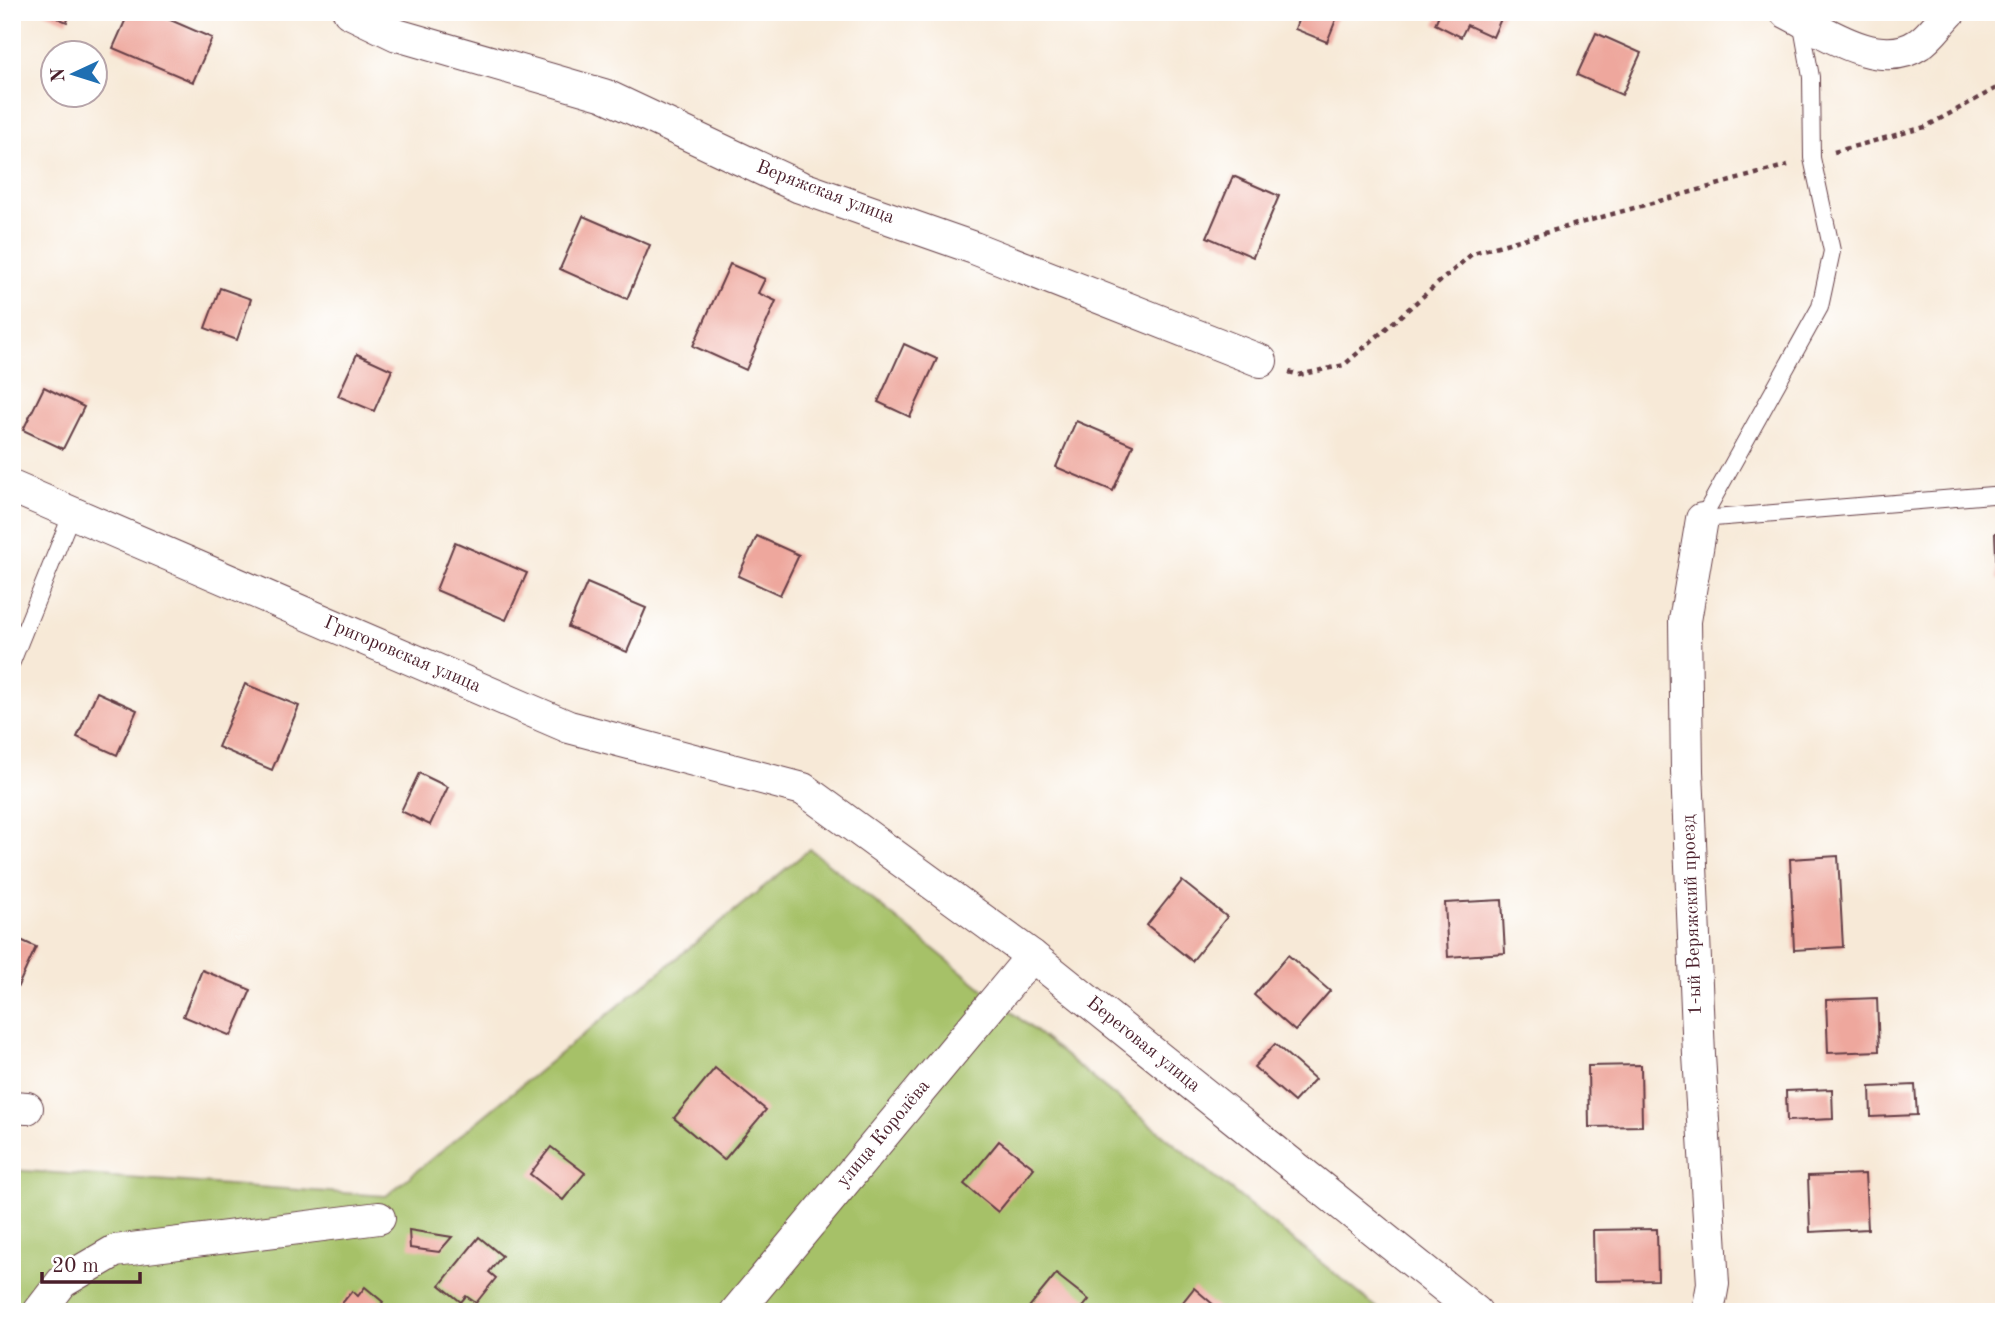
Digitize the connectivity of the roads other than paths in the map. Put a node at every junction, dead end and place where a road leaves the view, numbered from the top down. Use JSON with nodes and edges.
{"nodes":[{"id":1,"x":349,"y":12,"type":"edge"},
{"id":2,"x":1950,"y":12,"type":"edge"},
{"id":3,"x":1793,"y":16,"type":"edge"},
{"id":4,"x":1261,"y":361,"type":"road end"},
{"id":5,"x":12,"y":487,"type":"edge"},
{"id":6,"x":2004,"y":494,"type":"edge"},
{"id":7,"x":72,"y":513,"type":"junction"},
{"id":8,"x":1702,"y":519,"type":"junction"},
{"id":9,"x":12,"y":662,"type":"edge"},
{"id":10,"x":803,"y":789,"type":"joint"},
{"id":11,"x":1032,"y":956,"type":"junction"},
{"id":12,"x":379,"y":1218,"type":"dead end"},
{"id":13,"x":39,"y":1312,"type":"edge"},
{"id":14,"x":736,"y":1312,"type":"edge"},
{"id":15,"x":1476,"y":1312,"type":"edge"},
{"id":16,"x":1708,"y":1312,"type":"edge"}],
"edges":[{"from":1,"to":4,"type":"street","name":"Веряжская улица"},
{"from":2,"to":3,"type":"street"},
{"from":3,"to":8,"type":"lane"},
{"from":5,"to":7,"type":"street","name":"Григоровская улица"},
{"from":6,"to":8,"type":"lane"},
{"from":7,"to":9,"type":"lane"},
{"from":7,"to":10,"type":"street","name":"Григоровская улица"},
{"from":8,"to":16,"type":"street","name":"1-ый Веряжский проезд"},
{"from":10,"to":11,"type":"street","name":"Береговая улица"},
{"from":11,"to":14,"type":"street","name":"улица Королёва"},
{"from":11,"to":15,"type":"street","name":"Береговая улица"},
{"from":12,"to":13,"type":"street"}]}
